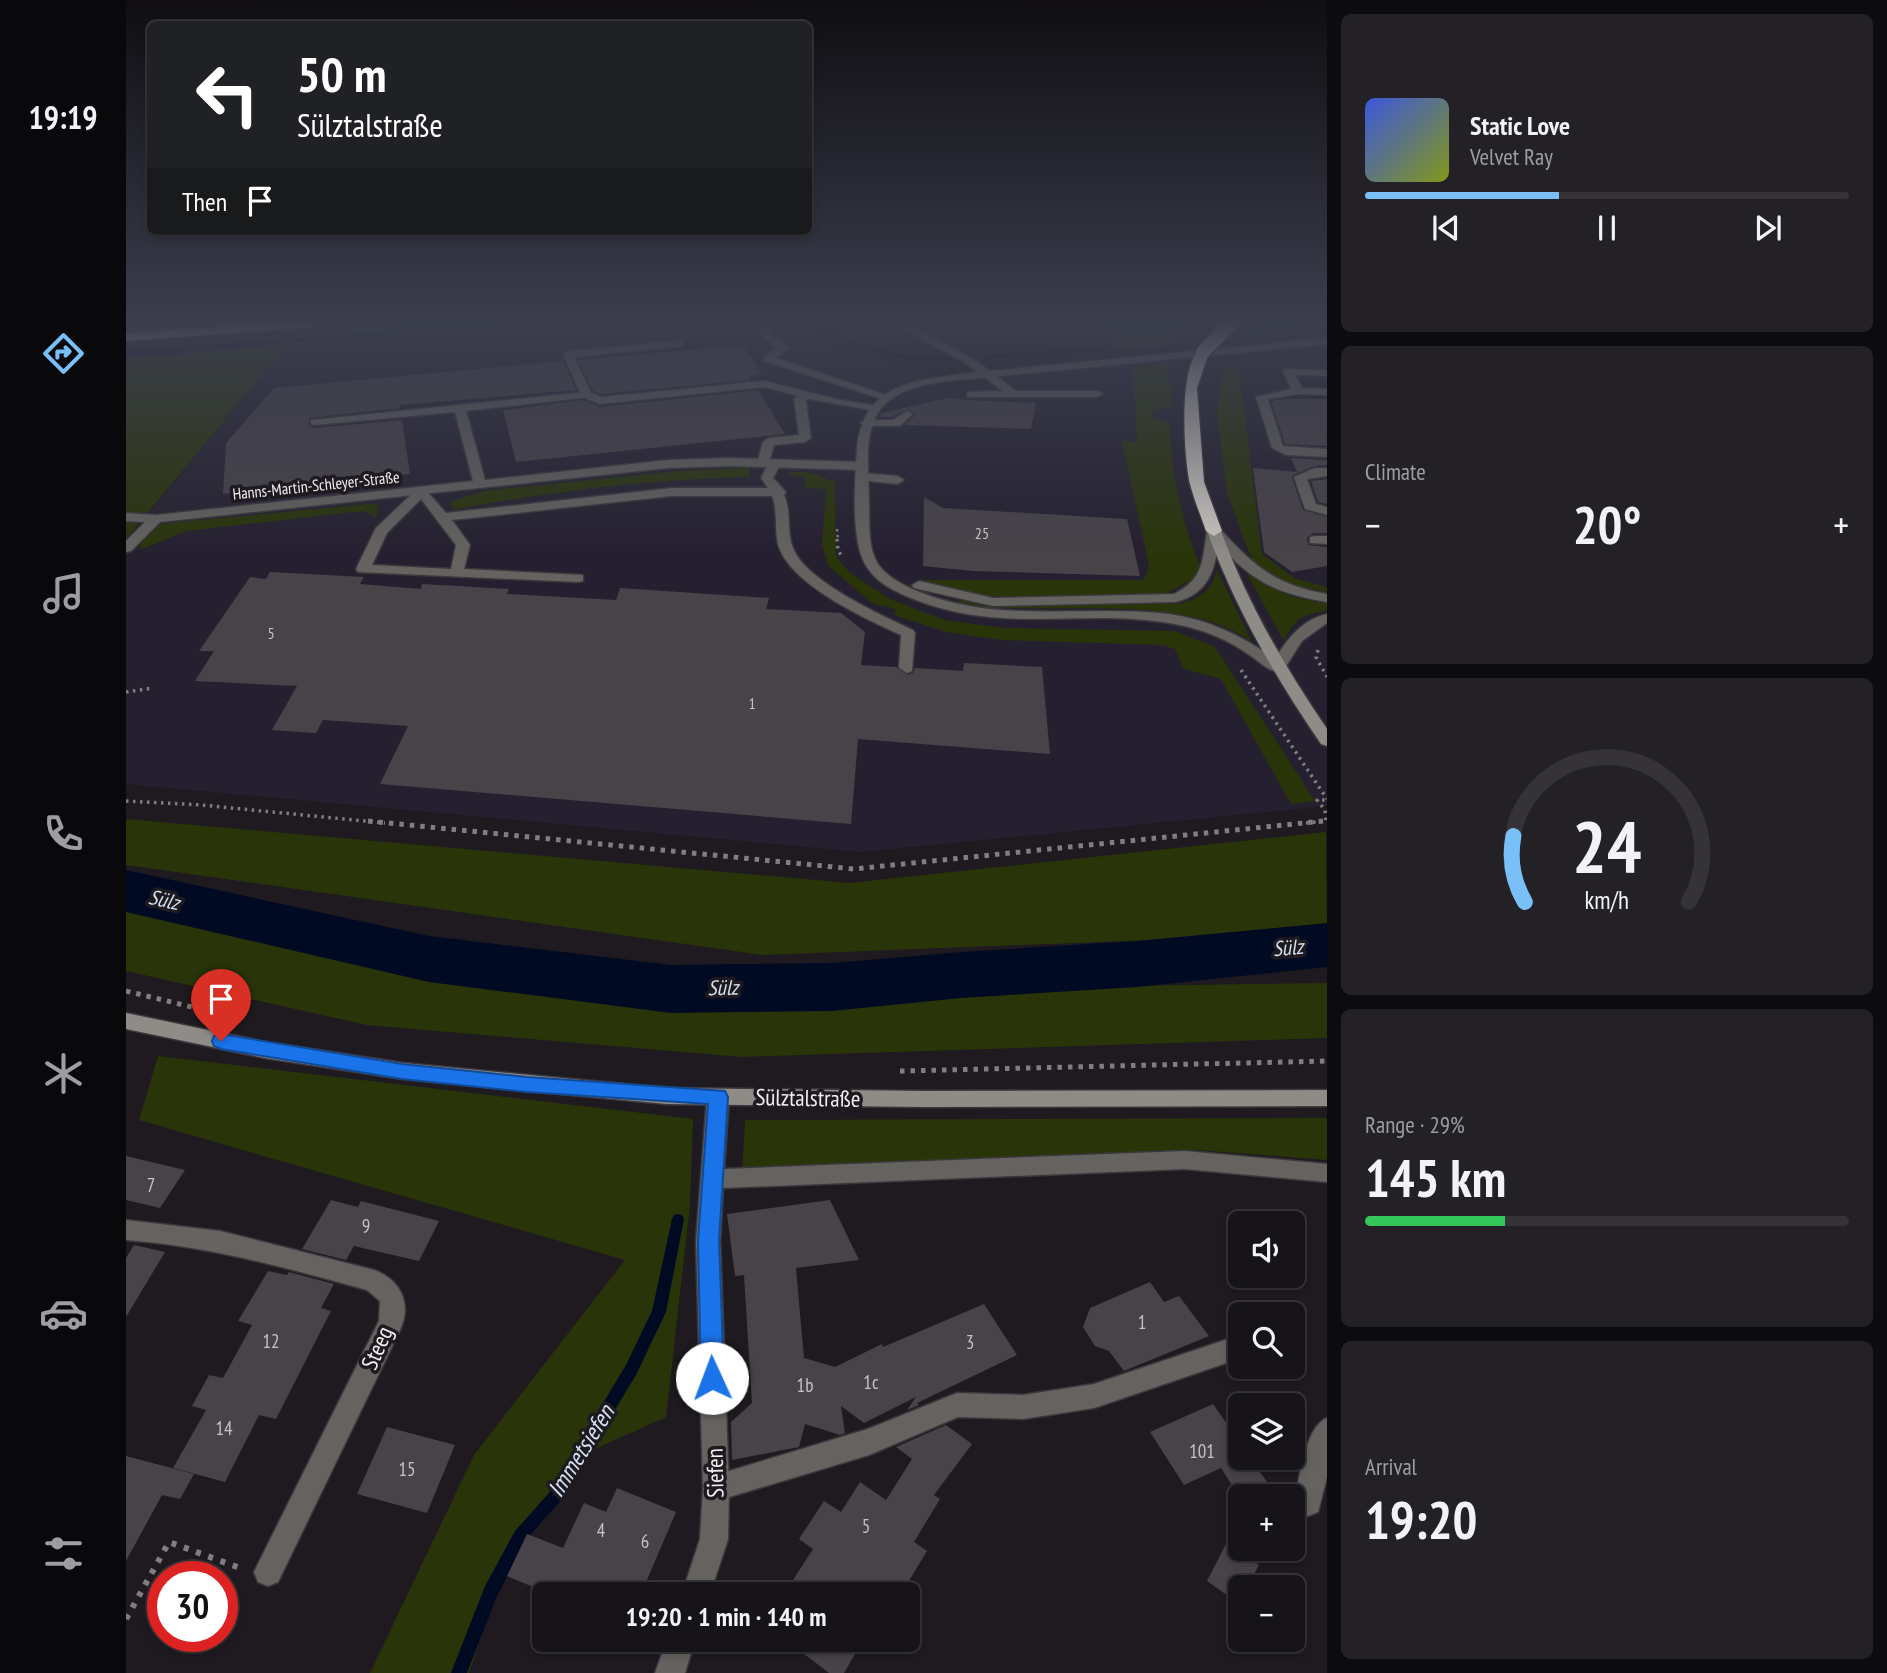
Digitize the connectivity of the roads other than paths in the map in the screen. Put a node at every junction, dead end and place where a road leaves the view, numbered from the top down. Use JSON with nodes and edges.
{"nodes":[{"id":1,"x":527,"y":401,"type":"edge"},
{"id":2,"x":800,"y":401,"type":"edge"},
{"id":3,"x":834,"y":401,"type":"edge"},
{"id":4,"x":885,"y":401,"type":"edge"},
{"id":5,"x":1192,"y":401,"type":"edge"},
{"id":6,"x":1263,"y":401,"type":"edge"},
{"id":7,"x":460,"y":408,"type":"junction"},
{"id":8,"x":875,"y":408,"type":"junction"},
{"id":9,"x":907,"y":414,"type":"dead end"},
{"id":10,"x":315,"y":422,"type":"dead end"},
{"id":11,"x":866,"y":423,"type":"junction"},
{"id":12,"x":1327,"y":453,"type":"edge"},
{"id":13,"x":769,"y":463,"type":"junction"},
{"id":14,"x":863,"y":471,"type":"junction"},
{"id":15,"x":1327,"y":472,"type":"edge"},
{"id":16,"x":898,"y":480,"type":"dead end"},
{"id":17,"x":480,"y":485,"type":"junction"},
{"id":18,"x":421,"y":492,"type":"junction"},
{"id":19,"x":780,"y":492,"type":"junction"},
{"id":20,"x":1327,"y":511,"type":"edge"},
{"id":21,"x":126,"y":517,"type":"edge"},
{"id":22,"x":443,"y":517,"type":"junction"},
{"id":23,"x":156,"y":519,"type":"junction"},
{"id":24,"x":1214,"y":531,"type":"junction"},
{"id":25,"x":126,"y":548,"type":"edge"},
{"id":26,"x":866,"y":553,"type":"junction"},
{"id":27,"x":457,"y":572,"type":"junction"},
{"id":28,"x":578,"y":578,"type":"dead end"},
{"id":29,"x":1327,"y":598,"type":"edge"},
{"id":30,"x":1327,"y":618,"type":"edge"},
{"id":31,"x":907,"y":668,"type":"dead end"},
{"id":32,"x":1278,"y":668,"type":"junction"},
{"id":33,"x":1327,"y":741,"type":"edge"},
{"id":34,"x":126,"y":1021,"type":"edge"},
{"id":35,"x":718,"y":1097,"type":"junction"},
{"id":36,"x":1327,"y":1098,"type":"edge"},
{"id":37,"x":1327,"y":1173,"type":"edge"},
{"id":38,"x":713,"y":1179,"type":"junction"},
{"id":39,"x":126,"y":1230,"type":"edge"},
{"id":40,"x":1228,"y":1351,"type":"edge"},
{"id":41,"x":1327,"y":1431,"type":"edge"},
{"id":42,"x":716,"y":1488,"type":"junction"},
{"id":43,"x":1308,"y":1502,"type":"dead end"},
{"id":44,"x":268,"y":1572,"type":"road end"},
{"id":45,"x":700,"y":1582,"type":"edge"},
{"id":46,"x":677,"y":1652,"type":"edge"},
{"id":47,"x":670,"y":1673,"type":"edge"}],
"edges":[{"from":1,"to":7,"type":"street"},
{"from":2,"to":13,"type":"street"},
{"from":3,"to":8,"type":"street"},
{"from":4,"to":8,"type":"street"},
{"from":5,"to":24,"type":"highway"},
{"from":6,"to":12,"type":"street"},
{"from":7,"to":10,"type":"street"},
{"from":7,"to":17,"type":"street"},
{"from":8,"to":11,"type":"street"},
{"from":9,"to":11,"type":"street"},
{"from":11,"to":14,"type":"street"},
{"from":13,"to":14,"type":"street","name":"Hanns-Martin-Schleyer-Straße"},
{"from":13,"to":17,"type":"street","name":"Hanns-Martin-Schleyer-Straße"},
{"from":13,"to":19,"type":"street"},
{"from":14,"to":16,"type":"street","name":"Hanns-Martin-Schleyer-Straße"},
{"from":14,"to":26,"type":"street"},
{"from":15,"to":20,"type":"street"},
{"from":17,"to":18,"type":"street","name":"Hanns-Martin-Schleyer-Straße"},
{"from":18,"to":22,"type":"street"},
{"from":18,"to":23,"type":"street","name":"Hanns-Martin-Schleyer-Straße"},
{"from":18,"to":27,"type":"street"},
{"from":19,"to":22,"type":"street"},
{"from":19,"to":31,"type":"street"},
{"from":21,"to":23,"type":"street","name":"Hanns-Martin-Schleyer-Straße"},
{"from":22,"to":27,"type":"street"},
{"from":23,"to":25,"type":"street"},
{"from":24,"to":26,"type":"street"},
{"from":24,"to":29,"type":"street"},
{"from":24,"to":32,"type":"main road"},
{"from":26,"to":32,"type":"street"},
{"from":27,"to":28,"type":"street"},
{"from":30,"to":32,"type":"street"},
{"from":32,"to":33,"type":"main road"},
{"from":34,"to":35,"type":"main road","name":"Sülztalstraße"},
{"from":35,"to":36,"type":"main road","name":"Sülztalstraße"},
{"from":35,"to":38,"type":"street","name":"Siefen"},
{"from":37,"to":38,"type":"street"},
{"from":38,"to":42,"type":"street","name":"Siefen"},
{"from":39,"to":44,"type":"street","name":"Steeg"},
{"from":40,"to":42,"type":"street"},
{"from":41,"to":43,"type":"street"},
{"from":42,"to":45,"type":"street","name":"Siefen"},
{"from":46,"to":47,"type":"street"}]}
